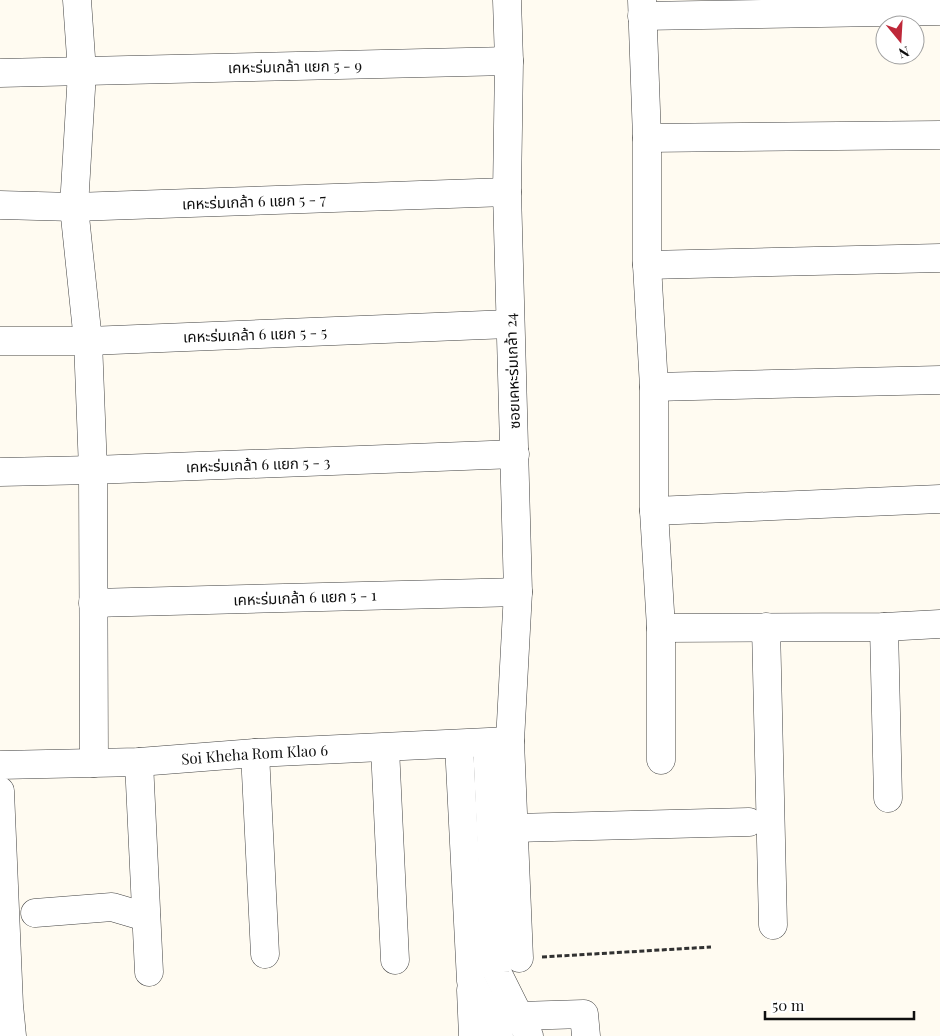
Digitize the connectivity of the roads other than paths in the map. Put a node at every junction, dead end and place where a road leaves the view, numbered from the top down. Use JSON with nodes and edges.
{"nodes":[{"id":1,"x":77,"y":0,"type":"edge"},
{"id":2,"x":507,"y":0,"type":"edge"},
{"id":3,"x":642,"y":8,"type":"edge"},
{"id":4,"x":940,"y":11,"type":"edge"},
{"id":5,"x":509,"y":61,"type":"junction"},
{"id":6,"x":82,"y":72,"type":"junction"},
{"id":7,"x":0,"y":73,"type":"edge"},
{"id":8,"x":940,"y":135,"type":"edge"},
{"id":9,"x":647,"y":138,"type":"junction"},
{"id":10,"x":507,"y":192,"type":"junction"},
{"id":11,"x":0,"y":205,"type":"edge"},
{"id":12,"x":74,"y":207,"type":"junction"},
{"id":13,"x":940,"y":258,"type":"edge"},
{"id":14,"x":646,"y":265,"type":"junction"},
{"id":15,"x":510,"y":324,"type":"junction"},
{"id":16,"x":0,"y":340,"type":"edge"},
{"id":17,"x":88,"y":342,"type":"junction"},
{"id":18,"x":940,"y":380,"type":"edge"},
{"id":19,"x":654,"y":387,"type":"junction"},
{"id":20,"x":515,"y":454,"type":"junction"},
{"id":21,"x":93,"y":470,"type":"junction"},
{"id":22,"x":0,"y":472,"type":"edge"},
{"id":23,"x":940,"y":499,"type":"edge"},
{"id":24,"x":654,"y":511,"type":"junction"},
{"id":25,"x":518,"y":592,"type":"junction"},
{"id":26,"x":93,"y":603,"type":"junction"},
{"id":27,"x":940,"y":624,"type":"edge"},
{"id":28,"x":766,"y":627,"type":"junction"},
{"id":29,"x":884,"y":627,"type":"junction"},
{"id":30,"x":661,"y":628,"type":"junction"},
{"id":31,"x":499,"y":742,"type":"junction"},
{"id":32,"x":459,"y":744,"type":"junction"},
{"id":33,"x":385,"y":748,"type":"junction"},
{"id":34,"x":255,"y":753,"type":"junction"},
{"id":35,"x":661,"y":760,"type":"dead end"},
{"id":36,"x":139,"y":762,"type":"junction"},
{"id":37,"x":94,"y":763,"type":"junction"},
{"id":38,"x":0,"y":765,"type":"edge"},
{"id":39,"x":0,"y":791,"type":"edge"},
{"id":40,"x":888,"y":798,"type":"dead end"},
{"id":41,"x":749,"y":822,"type":"dead end"},
{"id":42,"x":514,"y":828,"type":"junction"},
{"id":43,"x":35,"y":914,"type":"dead end"},
{"id":44,"x":146,"y":917,"type":"junction"},
{"id":45,"x":773,"y":925,"type":"dead end"},
{"id":46,"x":266,"y":954,"type":"dead end"},
{"id":47,"x":519,"y":958,"type":"road end"},
{"id":48,"x":395,"y":960,"type":"dead end"},
{"id":49,"x":149,"y":972,"type":"dead end"},
{"id":50,"x":471,"y":981,"type":"junction"},
{"id":51,"x":485,"y":1008,"type":"junction"},
{"id":52,"x":519,"y":1015,"type":"edge"},
{"id":53,"x":12,"y":1036,"type":"edge"},
{"id":54,"x":473,"y":1036,"type":"edge"},
{"id":55,"x":499,"y":1036,"type":"edge"},
{"id":56,"x":586,"y":1036,"type":"edge"}],
"edges":[{"from":1,"to":6,"type":"street"},
{"from":2,"to":5,"type":"street","name":"ซอยเคหะร่มเกล้า 24"},
{"from":3,"to":4,"type":"street"},
{"from":3,"to":9,"type":"street"},
{"from":5,"to":6,"type":"street","name":"เคหะร่มเกล้า แยก 5 - 9"},
{"from":5,"to":10,"type":"street","name":"ซอยเคหะร่มเกล้า 24"},
{"from":6,"to":7,"type":"street","name":"เคหะร่มเกล้า แยก 5 - 9"},
{"from":6,"to":12,"type":"street"},
{"from":8,"to":9,"type":"street"},
{"from":9,"to":14,"type":"street"},
{"from":10,"to":12,"type":"street","name":"เคหะร่มเกล้า 6 แยก 5 - 7"},
{"from":10,"to":15,"type":"street","name":"ซอยเคหะร่มเกล้า 24"},
{"from":11,"to":12,"type":"street","name":"เคหะร่มเกล้า 6 แยก 5 - 7"},
{"from":12,"to":17,"type":"street"},
{"from":13,"to":14,"type":"street"},
{"from":14,"to":19,"type":"street"},
{"from":15,"to":17,"type":"street","name":"เคหะร่มเกล้า 6 แยก 5 - 5"},
{"from":15,"to":20,"type":"street","name":"ซอยเคหะร่มเกล้า 24"},
{"from":16,"to":17,"type":"street","name":"เคหะร่มเกล้า 6 แยก 5 - 5"},
{"from":17,"to":21,"type":"street"},
{"from":18,"to":19,"type":"street"},
{"from":19,"to":24,"type":"street"},
{"from":20,"to":21,"type":"street","name":"เคหะร่มเกล้า 6 แยก 5 - 3"},
{"from":20,"to":25,"type":"street","name":"ซอยเคหะร่มเกล้า 24"},
{"from":21,"to":22,"type":"street","name":"เคหะร่มเกล้า 6 แยก 5 - 3"},
{"from":21,"to":26,"type":"street"},
{"from":23,"to":24,"type":"street"},
{"from":24,"to":30,"type":"street"},
{"from":25,"to":26,"type":"street","name":"เคหะร่มเกล้า 6 แยก 5 - 1"},
{"from":25,"to":31,"type":"street","name":"ซอยเคหะร่มเกล้า 24"},
{"from":26,"to":37,"type":"street"},
{"from":27,"to":29,"type":"street"},
{"from":28,"to":29,"type":"street"},
{"from":28,"to":30,"type":"street"},
{"from":28,"to":45,"type":"street"},
{"from":29,"to":40,"type":"street"},
{"from":30,"to":35,"type":"street"},
{"from":31,"to":32,"type":"street","name":"Soi Kheha Rom Klao 6"},
{"from":31,"to":42,"type":"street"},
{"from":31,"to":52,"type":"street"},
{"from":32,"to":33,"type":"street","name":"Soi Kheha Rom Klao 6"},
{"from":32,"to":50,"type":"street"},
{"from":33,"to":34,"type":"street","name":"Soi Kheha Rom Klao 6"},
{"from":33,"to":48,"type":"street"},
{"from":34,"to":36,"type":"street","name":"Soi Kheha Rom Klao 6"},
{"from":34,"to":46,"type":"street"},
{"from":36,"to":37,"type":"street","name":"Soi Kheha Rom Klao 6"},
{"from":36,"to":44,"type":"street"},
{"from":37,"to":38,"type":"street","name":"Soi Kheha Rom Klao 6"},
{"from":39,"to":53,"type":"street"},
{"from":41,"to":42,"type":"street"},
{"from":42,"to":47,"type":"street"},
{"from":43,"to":44,"type":"street"},
{"from":44,"to":49,"type":"street"},
{"from":50,"to":51,"type":"street"},
{"from":50,"to":54,"type":"street"},
{"from":51,"to":52,"type":"street"},
{"from":51,"to":55,"type":"street"},
{"from":52,"to":56,"type":"street"}]}
